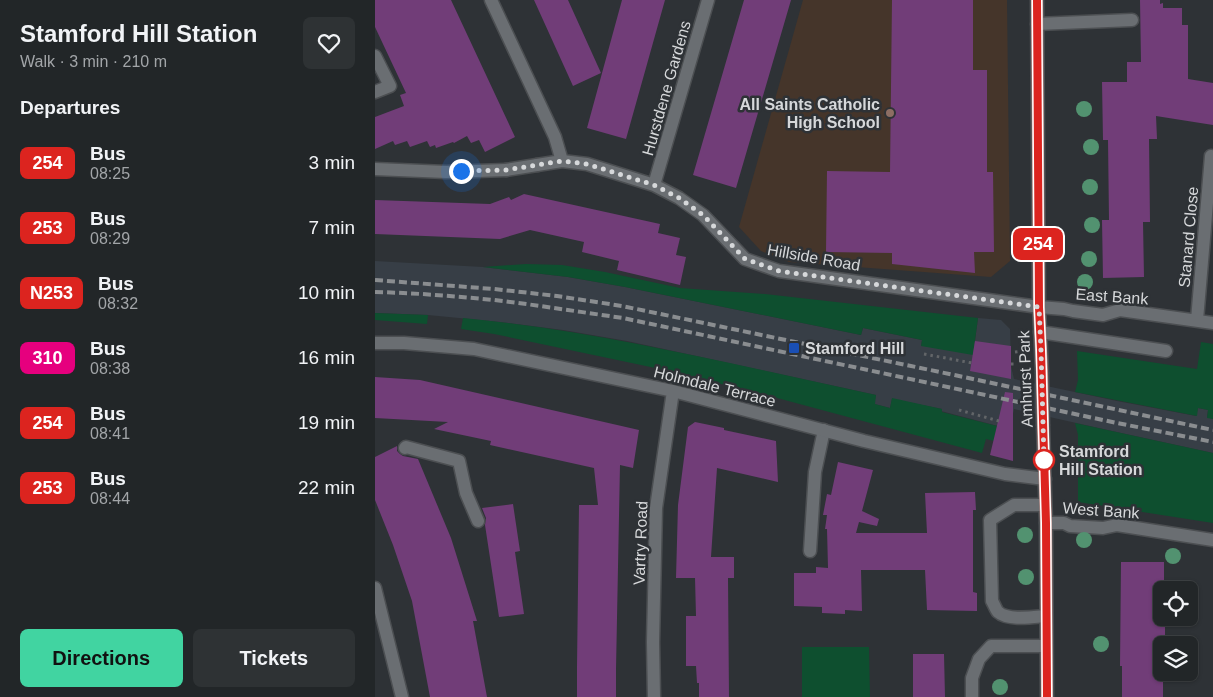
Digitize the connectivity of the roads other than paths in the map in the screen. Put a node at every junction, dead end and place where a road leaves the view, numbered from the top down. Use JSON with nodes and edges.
{"nodes":[{"id":1,"x":491,"y":0,"type":"edge"},
{"id":2,"x":708,"y":0,"type":"edge"},
{"id":3,"x":1037,"y":0,"type":"edge"},
{"id":4,"x":1132,"y":20,"type":"dead end"},
{"id":5,"x":1037,"y":24,"type":"junction"},
{"id":6,"x":375,"y":56,"type":"edge"},
{"id":7,"x":375,"y":92,"type":"edge"},
{"id":8,"x":1211,"y":156,"type":"dead end"},
{"id":9,"x":562,"y":161,"type":"junction"},
{"id":10,"x":375,"y":169,"type":"edge"},
{"id":11,"x":654,"y":185,"type":"junction"},
{"id":12,"x":1039,"y":307,"type":"junction"},
{"id":13,"x":1197,"y":320,"type":"junction"},
{"id":14,"x":1213,"y":323,"type":"edge"},
{"id":15,"x":1040,"y":332,"type":"junction"},
{"id":16,"x":375,"y":343,"type":"edge"},
{"id":17,"x":1166,"y":351,"type":"dead end"},
{"id":18,"x":673,"y":391,"type":"junction"},
{"id":19,"x":823,"y":430,"type":"junction"},
{"id":20,"x":405,"y":448,"type":"dead end"},
{"id":21,"x":1045,"y":479,"type":"junction"},
{"id":22,"x":1045,"y":505,"type":"junction"},
{"id":23,"x":478,"y":521,"type":"dead end"},
{"id":24,"x":1046,"y":523,"type":"junction"},
{"id":25,"x":1213,"y":540,"type":"edge"},
{"id":26,"x":810,"y":551,"type":"dead end"},
{"id":27,"x":375,"y":588,"type":"edge"},
{"id":28,"x":1046,"y":616,"type":"junction"},
{"id":29,"x":1046,"y":646,"type":"junction"},
{"id":30,"x":402,"y":697,"type":"edge"},
{"id":31,"x":654,"y":697,"type":"edge"},
{"id":32,"x":972,"y":697,"type":"edge"},
{"id":33,"x":1047,"y":697,"type":"edge"}],
"edges":[{"from":1,"to":9,"type":"street"},
{"from":2,"to":11,"type":"street","name":"Hurstdene Gardens"},
{"from":3,"to":5,"type":"main road","name":"Amhurst Park"},
{"from":4,"to":5,"type":"street"},
{"from":5,"to":12,"type":"main road","name":"Amhurst Park"},
{"from":6,"to":7,"type":"street"},
{"from":8,"to":13,"type":"street","name":"Stanard Close"},
{"from":9,"to":10,"type":"street","name":"Hillside Road"},
{"from":9,"to":11,"type":"street","name":"Hillside Road"},
{"from":11,"to":12,"type":"street","name":"Hillside Road"},
{"from":12,"to":13,"type":"street","name":"East Bank"},
{"from":12,"to":15,"type":"main road","name":"Amhurst Park"},
{"from":13,"to":14,"type":"street","name":"East Bank"},
{"from":15,"to":17,"type":"street"},
{"from":15,"to":21,"type":"main road","name":"Amhurst Park","bridge":true},
{"from":16,"to":18,"type":"street","name":"Holmdale Terrace"},
{"from":18,"to":19,"type":"street","name":"Holmdale Terrace"},
{"from":18,"to":31,"type":"street","name":"Vartry Road"},
{"from":19,"to":21,"type":"street","name":"Holmdale Terrace"},
{"from":19,"to":26,"type":"street"},
{"from":20,"to":23,"type":"street"},
{"from":21,"to":22,"type":"main road","name":"Amhurst Park"},
{"from":22,"to":24,"type":"main road","name":"Amhurst Park"},
{"from":22,"to":28,"type":"street"},
{"from":24,"to":25,"type":"street","name":"West Bank"},
{"from":24,"to":28,"type":"main road","name":"Amhurst Park"},
{"from":27,"to":30,"type":"street"},
{"from":28,"to":29,"type":"main road","name":"Amhurst Park"},
{"from":29,"to":32,"type":"street"},
{"from":29,"to":33,"type":"main road","name":"Amhurst Park"}]}
